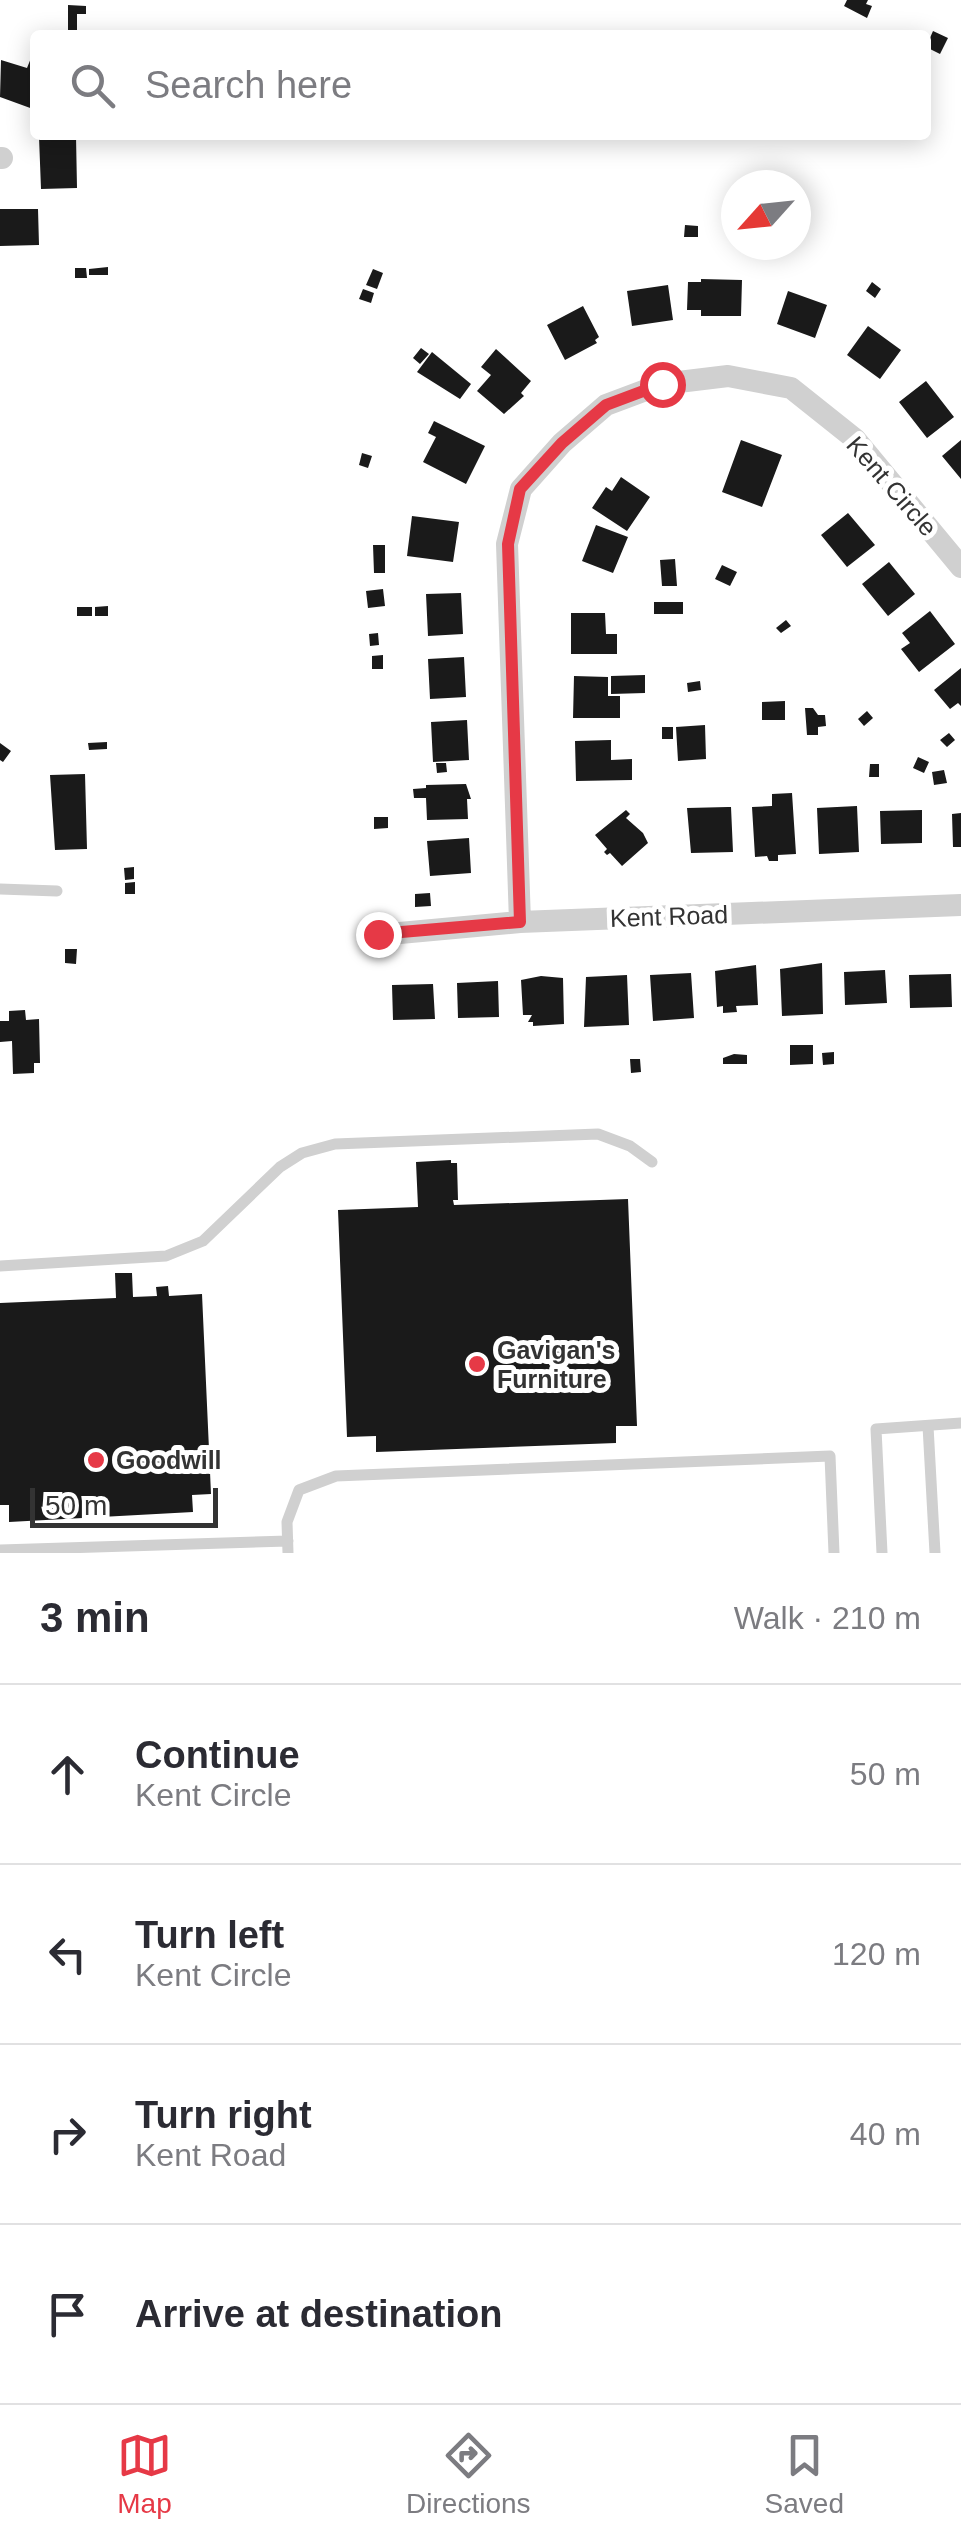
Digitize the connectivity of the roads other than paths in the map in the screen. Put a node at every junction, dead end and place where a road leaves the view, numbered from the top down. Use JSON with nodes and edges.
{"nodes":[{"id":1,"x":961,"y":567,"type":"edge"},
{"id":2,"x":0,"y":888,"type":"edge"},
{"id":3,"x":57,"y":891,"type":"dead end"},
{"id":4,"x":961,"y":905,"type":"edge"},
{"id":5,"x":520,"y":922,"type":"junction"},
{"id":6,"x":378,"y":934,"type":"dead end"},
{"id":7,"x":652,"y":1162,"type":"dead end"},
{"id":8,"x":0,"y":1266,"type":"edge"},
{"id":9,"x":961,"y":1424,"type":"edge"},
{"id":10,"x":928,"y":1426,"type":"junction"},
{"id":11,"x":288,"y":1547,"type":"edge"},
{"id":12,"x":0,"y":1550,"type":"edge"},
{"id":13,"x":834,"y":1553,"type":"edge"},
{"id":14,"x":882,"y":1553,"type":"edge"},
{"id":15,"x":936,"y":1553,"type":"edge"}],
"edges":[{"from":1,"to":5,"type":"street","name":"Kent Circle"},
{"from":2,"to":3,"type":"lane"},
{"from":4,"to":5,"type":"street","name":"Kent Road"},
{"from":5,"to":6,"type":"street","name":"Kent Road"},
{"from":7,"to":8,"type":"lane"},
{"from":9,"to":10,"type":"lane"},
{"from":10,"to":14,"type":"lane"},
{"from":10,"to":15,"type":"lane"},
{"from":11,"to":12,"type":"lane"},
{"from":11,"to":13,"type":"lane"}]}
